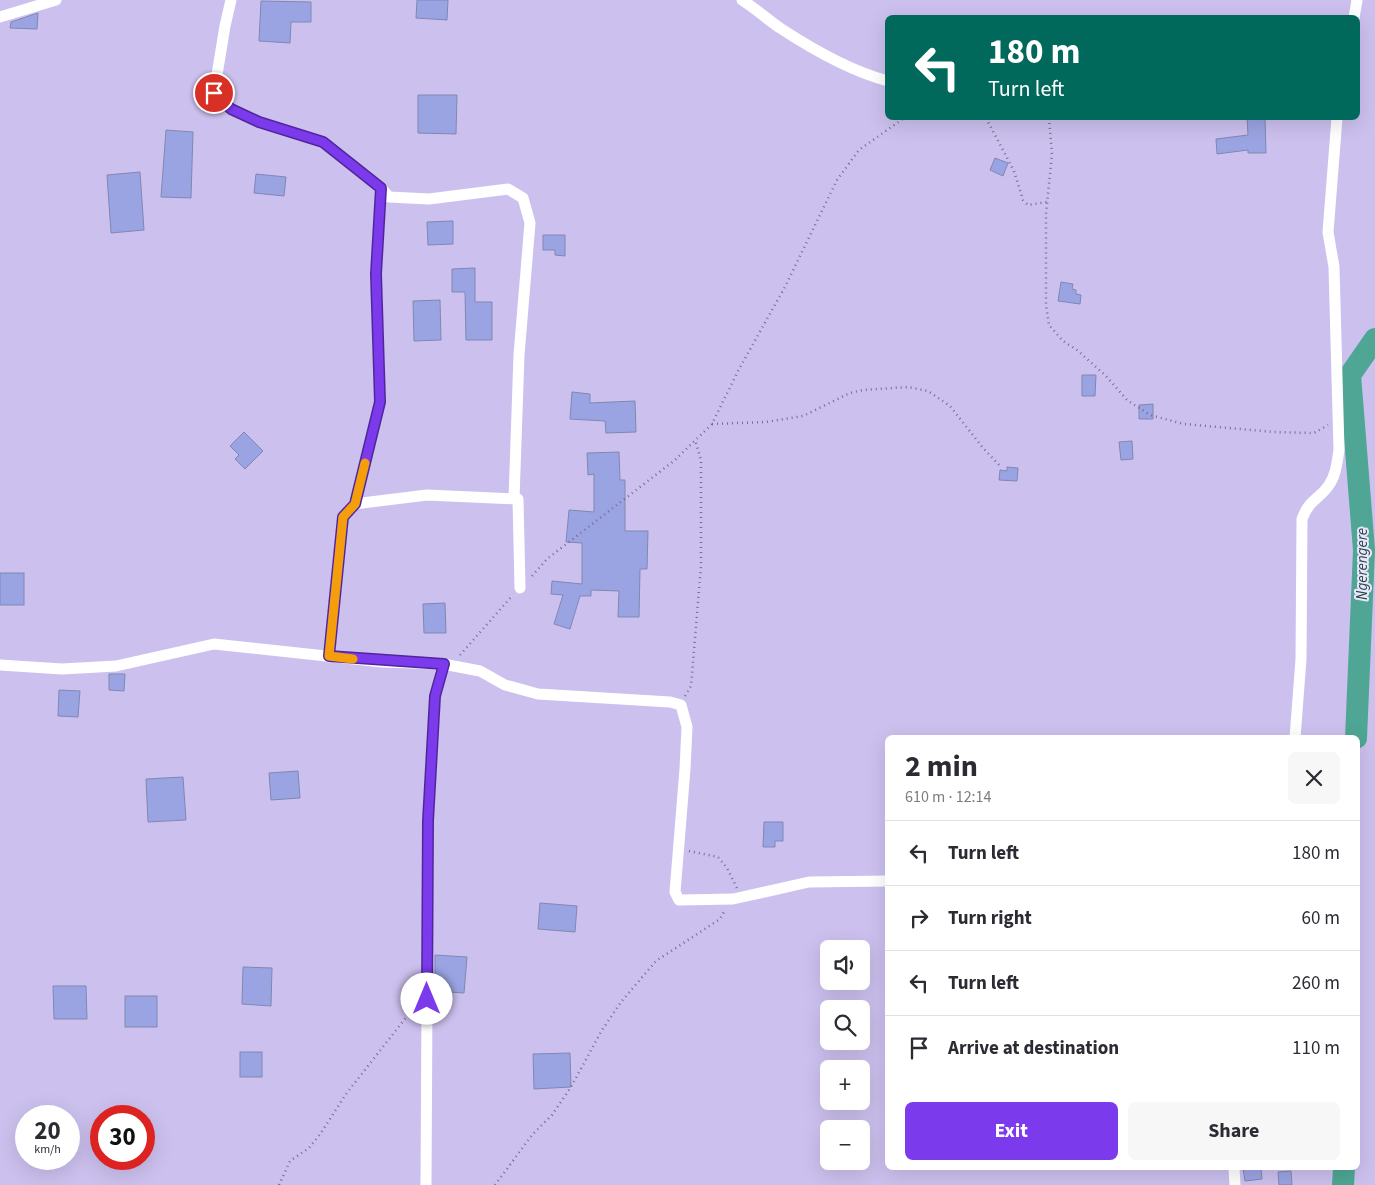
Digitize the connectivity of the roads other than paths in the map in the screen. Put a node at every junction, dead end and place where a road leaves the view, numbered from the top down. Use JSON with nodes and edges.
{"nodes":[{"id":1,"x":56,"y":0,"type":"edge"},
{"id":2,"x":231,"y":0,"type":"edge"},
{"id":3,"x":742,"y":0,"type":"edge"},
{"id":4,"x":1357,"y":0,"type":"edge"},
{"id":5,"x":1354,"y":15,"type":"edge"},
{"id":6,"x":0,"y":17,"type":"edge"},
{"id":7,"x":885,"y":80,"type":"edge"},
{"id":8,"x":1337,"y":120,"type":"edge"},
{"id":9,"x":381,"y":188,"type":"junction"},
{"id":10,"x":514,"y":499,"type":"junction"},
{"id":11,"x":355,"y":504,"type":"junction"},
{"id":12,"x":520,"y":588,"type":"road end"},
{"id":13,"x":329,"y":656,"type":"junction"},
{"id":14,"x":0,"y":665,"type":"edge"},
{"id":15,"x":447,"y":665,"type":"junction"},
{"id":16,"x":1295,"y":735,"type":"edge"},
{"id":17,"x":885,"y":881,"type":"edge"},
{"id":18,"x":1234,"y":1170,"type":"edge"},
{"id":19,"x":426,"y":1185,"type":"edge"},
{"id":20,"x":1235,"y":1185,"type":"edge"}],
"edges":[{"from":1,"to":6,"type":"street"},
{"from":2,"to":9,"type":"street"},
{"from":3,"to":7,"type":"street"},
{"from":4,"to":5,"type":"street"},
{"from":8,"to":16,"type":"street"},
{"from":9,"to":10,"type":"street"},
{"from":9,"to":11,"type":"street"},
{"from":10,"to":11,"type":"street"},
{"from":10,"to":12,"type":"street"},
{"from":11,"to":13,"type":"street"},
{"from":13,"to":14,"type":"street"},
{"from":13,"to":15,"type":"street"},
{"from":15,"to":17,"type":"street"},
{"from":15,"to":19,"type":"street"},
{"from":18,"to":20,"type":"street"}]}
